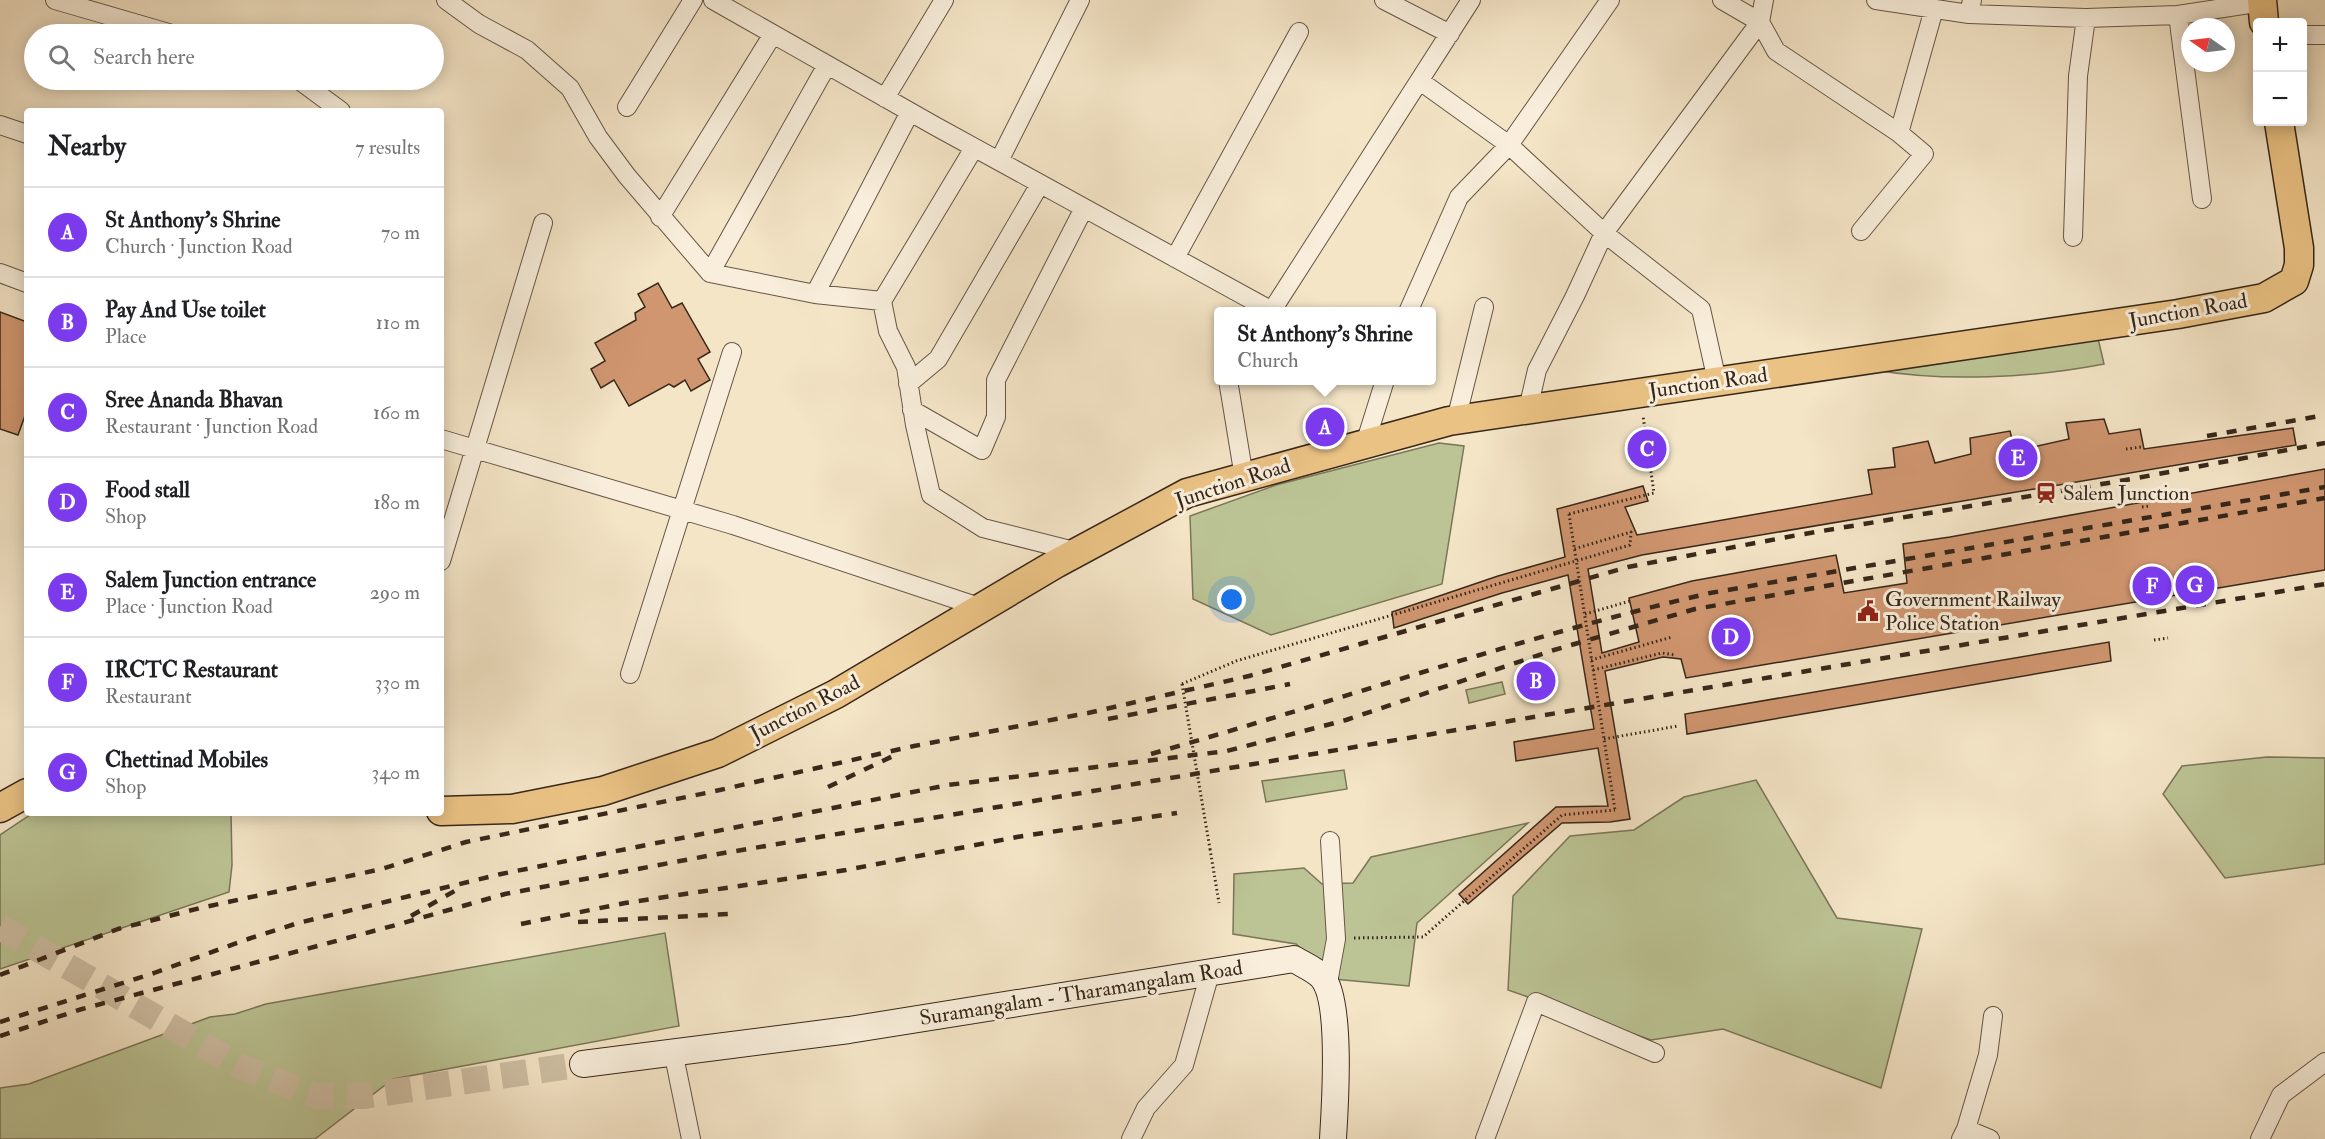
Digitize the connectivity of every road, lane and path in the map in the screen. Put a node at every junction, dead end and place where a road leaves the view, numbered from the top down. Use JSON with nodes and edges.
{"nodes":[{"id":1,"x":54,"y":0,"type":"edge"},
{"id":2,"x":446,"y":0,"type":"edge"},
{"id":3,"x":693,"y":0,"type":"edge"},
{"id":4,"x":713,"y":0,"type":"edge"},
{"id":5,"x":944,"y":0,"type":"edge"},
{"id":6,"x":1080,"y":0,"type":"edge"},
{"id":7,"x":1384,"y":0,"type":"edge"},
{"id":8,"x":1471,"y":0,"type":"edge"},
{"id":9,"x":1610,"y":0,"type":"edge"},
{"id":10,"x":1722,"y":0,"type":"edge"},
{"id":11,"x":1764,"y":0,"type":"edge"},
{"id":12,"x":1876,"y":0,"type":"edge"},
{"id":13,"x":1971,"y":7,"type":"edge"},
{"id":14,"x":2262,"y":8,"type":"edge"},
{"id":15,"x":1934,"y":9,"type":"junction"},
{"id":16,"x":2178,"y":15,"type":"junction"},
{"id":17,"x":2086,"y":18,"type":"junction"},
{"id":18,"x":1760,"y":22,"type":"junction"},
{"id":19,"x":137,"y":24,"type":"edge"},
{"id":20,"x":1299,"y":32,"type":"dead end"},
{"id":21,"x":773,"y":34,"type":"junction"},
{"id":22,"x":1449,"y":34,"type":"junction"},
{"id":23,"x":2307,"y":35,"type":"edge"},
{"id":24,"x":2325,"y":35,"type":"edge"},
{"id":25,"x":827,"y":65,"type":"junction"},
{"id":26,"x":1420,"y":81,"type":"junction"},
{"id":27,"x":313,"y":90,"type":"edge"},
{"id":28,"x":885,"y":98,"type":"junction"},
{"id":29,"x":627,"y":107,"type":"dead end"},
{"id":30,"x":337,"y":108,"type":"edge"},
{"id":31,"x":910,"y":112,"type":"junction"},
{"id":32,"x":0,"y":125,"type":"edge"},
{"id":33,"x":2280,"y":126,"type":"edge"},
{"id":34,"x":24,"y":133,"type":"edge"},
{"id":35,"x":1899,"y":133,"type":"junction"},
{"id":36,"x":1509,"y":145,"type":"junction"},
{"id":37,"x":974,"y":148,"type":"junction"},
{"id":38,"x":999,"y":161,"type":"junction"},
{"id":39,"x":1040,"y":184,"type":"junction"},
{"id":40,"x":2202,"y":199,"type":"dead end"},
{"id":41,"x":1084,"y":208,"type":"junction"},
{"id":42,"x":660,"y":217,"type":"junction"},
{"id":43,"x":543,"y":223,"type":"dead end"},
{"id":44,"x":1861,"y":231,"type":"dead end"},
{"id":45,"x":1604,"y":233,"type":"junction"},
{"id":46,"x":2073,"y":237,"type":"dead end"},
{"id":47,"x":1175,"y":258,"type":"junction"},
{"id":48,"x":0,"y":273,"type":"edge"},
{"id":49,"x":710,"y":273,"type":"junction"},
{"id":50,"x":24,"y":282,"type":"edge"},
{"id":51,"x":815,"y":294,"type":"junction"},
{"id":52,"x":882,"y":301,"type":"junction"},
{"id":53,"x":1265,"y":307,"type":"edge"},
{"id":54,"x":1275,"y":307,"type":"edge"},
{"id":55,"x":1410,"y":307,"type":"edge"},
{"id":56,"x":1484,"y":307,"type":"dead end"},
{"id":57,"x":732,"y":352,"type":"dead end"},
{"id":58,"x":1717,"y":381,"type":"junction"},
{"id":59,"x":908,"y":384,"type":"junction"},
{"id":60,"x":1229,"y":385,"type":"edge"},
{"id":61,"x":1384,"y":385,"type":"edge"},
{"id":62,"x":1640,"y":393,"type":"junction"},
{"id":63,"x":1528,"y":409,"type":"junction"},
{"id":64,"x":912,"y":410,"type":"junction"},
{"id":65,"x":1456,"y":420,"type":"junction"},
{"id":66,"x":444,"y":440,"type":"edge"},
{"id":67,"x":1365,"y":444,"type":"junction"},
{"id":68,"x":2141,"y":447,"type":"dead end"},
{"id":69,"x":474,"y":448,"type":"junction"},
{"id":70,"x":2126,"y":449,"type":"dead end"},
{"id":71,"x":1244,"y":477,"type":"junction"},
{"id":72,"x":2149,"y":506,"type":"dead end"},
{"id":73,"x":2142,"y":507,"type":"dead end"},
{"id":74,"x":683,"y":510,"type":"junction"},
{"id":75,"x":1574,"y":549,"type":"junction"},
{"id":76,"x":444,"y":551,"type":"edge"},
{"id":77,"x":1078,"y":552,"type":"junction"},
{"id":78,"x":2159,"y":575,"type":"dead end"},
{"id":79,"x":2148,"y":577,"type":"dead end"},
{"id":80,"x":1630,"y":601,"type":"dead end"},
{"id":81,"x":982,"y":608,"type":"junction"},
{"id":82,"x":1585,"y":614,"type":"junction"},
{"id":83,"x":1672,"y":637,"type":"dead end"},
{"id":84,"x":2168,"y":638,"type":"dead end"},
{"id":85,"x":2154,"y":640,"type":"dead end"},
{"id":86,"x":1676,"y":655,"type":"dead end"},
{"id":87,"x":1592,"y":660,"type":"junction"},
{"id":88,"x":1593,"y":670,"type":"junction"},
{"id":89,"x":630,"y":674,"type":"dead end"},
{"id":90,"x":1678,"y":726,"type":"dead end"},
{"id":91,"x":1604,"y":739,"type":"junction"},
{"id":92,"x":24,"y":795,"type":"edge"},
{"id":93,"x":0,"y":808,"type":"edge"},
{"id":94,"x":444,"y":811,"type":"edge"},
{"id":95,"x":1330,"y":841,"type":"dead end"},
{"id":96,"x":1220,"y":903,"type":"dead end"},
{"id":97,"x":1336,"y":939,"type":"junction"},
{"id":98,"x":1210,"y":973,"type":"junction"},
{"id":99,"x":1327,"y":988,"type":"junction"},
{"id":100,"x":1993,"y":1016,"type":"dead end"},
{"id":101,"x":673,"y":1051,"type":"junction"},
{"id":102,"x":1655,"y":1053,"type":"dead end"},
{"id":103,"x":2325,"y":1062,"type":"edge"},
{"id":104,"x":583,"y":1064,"type":"tunnel mouth"},
{"id":105,"x":1964,"y":1134,"type":"edge"},
{"id":106,"x":691,"y":1139,"type":"edge"},
{"id":107,"x":1131,"y":1139,"type":"edge"},
{"id":108,"x":1333,"y":1139,"type":"edge"},
{"id":109,"x":1485,"y":1139,"type":"edge"},
{"id":110,"x":1990,"y":1139,"type":"edge"},
{"id":111,"x":2260,"y":1139,"type":"edge"}],
"edges":[{"from":1,"to":19,"type":"street"},
{"from":2,"to":42,"type":"street"},
{"from":3,"to":29,"type":"street"},
{"from":4,"to":21,"type":"street"},
{"from":5,"to":28,"type":"street"},
{"from":6,"to":38,"type":"street"},
{"from":7,"to":22,"type":"street"},
{"from":8,"to":22,"type":"street"},
{"from":9,"to":36,"type":"street"},
{"from":10,"to":18,"type":"street"},
{"from":11,"to":18,"type":"street"},
{"from":12,"to":15,"type":"street"},
{"from":13,"to":15,"type":"street"},
{"from":13,"to":17,"type":"street"},
{"from":14,"to":16,"type":"street"},
{"from":15,"to":35,"type":"street"},
{"from":16,"to":17,"type":"street"},
{"from":16,"to":40,"type":"street"},
{"from":17,"to":46,"type":"street"},
{"from":18,"to":35,"type":"street"},
{"from":18,"to":45,"type":"street"},
{"from":20,"to":47,"type":"street"},
{"from":21,"to":25,"type":"street"},
{"from":21,"to":42,"type":"street"},
{"from":22,"to":26,"type":"street"},
{"from":23,"to":24,"type":"street"},
{"from":25,"to":28,"type":"street"},
{"from":25,"to":49,"type":"street"},
{"from":26,"to":36,"type":"street"},
{"from":26,"to":54,"type":"street"},
{"from":27,"to":30,"type":"street"},
{"from":28,"to":31,"type":"street"},
{"from":31,"to":37,"type":"street"},
{"from":31,"to":51,"type":"street"},
{"from":32,"to":34,"type":"street"},
{"from":33,"to":58,"type":"main road","name":"Junction Road"},
{"from":35,"to":44,"type":"street"},
{"from":36,"to":45,"type":"street"},
{"from":36,"to":55,"type":"street"},
{"from":37,"to":38,"type":"street"},
{"from":37,"to":52,"type":"street"},
{"from":38,"to":39,"type":"street"},
{"from":39,"to":41,"type":"street"},
{"from":39,"to":59,"type":"street"},
{"from":41,"to":47,"type":"street"},
{"from":41,"to":64,"type":"street"},
{"from":42,"to":49,"type":"street"},
{"from":43,"to":69,"type":"street"},
{"from":45,"to":58,"type":"street"},
{"from":45,"to":63,"type":"street"},
{"from":47,"to":53,"type":"street"},
{"from":48,"to":50,"type":"street"},
{"from":49,"to":51,"type":"street"},
{"from":51,"to":52,"type":"street"},
{"from":52,"to":59,"type":"street"},
{"from":56,"to":65,"type":"street"},
{"from":57,"to":74,"type":"street"},
{"from":58,"to":62,"type":"main road","name":"Junction Road"},
{"from":59,"to":64,"type":"street"},
{"from":60,"to":71,"type":"street"},
{"from":61,"to":67,"type":"street"},
{"from":62,"to":63,"type":"main road","name":"Junction Road"},
{"from":62,"to":75,"type":"path","bridge":true},
{"from":63,"to":65,"type":"main road","name":"Junction Road"},
{"from":64,"to":77,"type":"street"},
{"from":65,"to":67,"type":"main road","name":"Junction Road"},
{"from":66,"to":69,"type":"street"},
{"from":67,"to":71,"type":"main road","name":"Junction Road"},
{"from":68,"to":70,"type":"path"},
{"from":69,"to":74,"type":"street"},
{"from":69,"to":76,"type":"street"},
{"from":71,"to":77,"type":"main road","name":"Junction Road"},
{"from":72,"to":73,"type":"path"},
{"from":74,"to":81,"type":"street"},
{"from":74,"to":89,"type":"street"},
{"from":75,"to":82,"type":"path","bridge":true},
{"from":75,"to":96,"type":"path","bridge":true},
{"from":77,"to":81,"type":"main road","name":"Junction Road"},
{"from":78,"to":79,"type":"path"},
{"from":80,"to":82,"type":"path"},
{"from":81,"to":94,"type":"main road","name":"Junction Road"},
{"from":82,"to":87,"type":"path","bridge":true},
{"from":83,"to":87,"type":"path"},
{"from":84,"to":85,"type":"path"},
{"from":86,"to":88,"type":"path"},
{"from":87,"to":88,"type":"path","bridge":true},
{"from":88,"to":91,"type":"path","bridge":true},
{"from":90,"to":91,"type":"path"},
{"from":91,"to":97,"type":"path","bridge":true},
{"from":92,"to":93,"type":"main road"},
{"from":95,"to":97,"type":"street"},
{"from":97,"to":99,"type":"street"},
{"from":98,"to":99,"type":"main road","name":"Suramangalam - Tharamangalam Road"},
{"from":98,"to":101,"type":"main road","name":"Suramangalam - Tharamangalam Road"},
{"from":98,"to":107,"type":"street"},
{"from":99,"to":108,"type":"main road"},
{"from":100,"to":105,"type":"street"},
{"from":101,"to":104,"type":"main road","name":"Suramangalam - Tharamangalam Road"},
{"from":101,"to":106,"type":"street"},
{"from":102,"to":109,"type":"street"},
{"from":103,"to":111,"type":"street"},
{"from":105,"to":110,"type":"street"}]}
